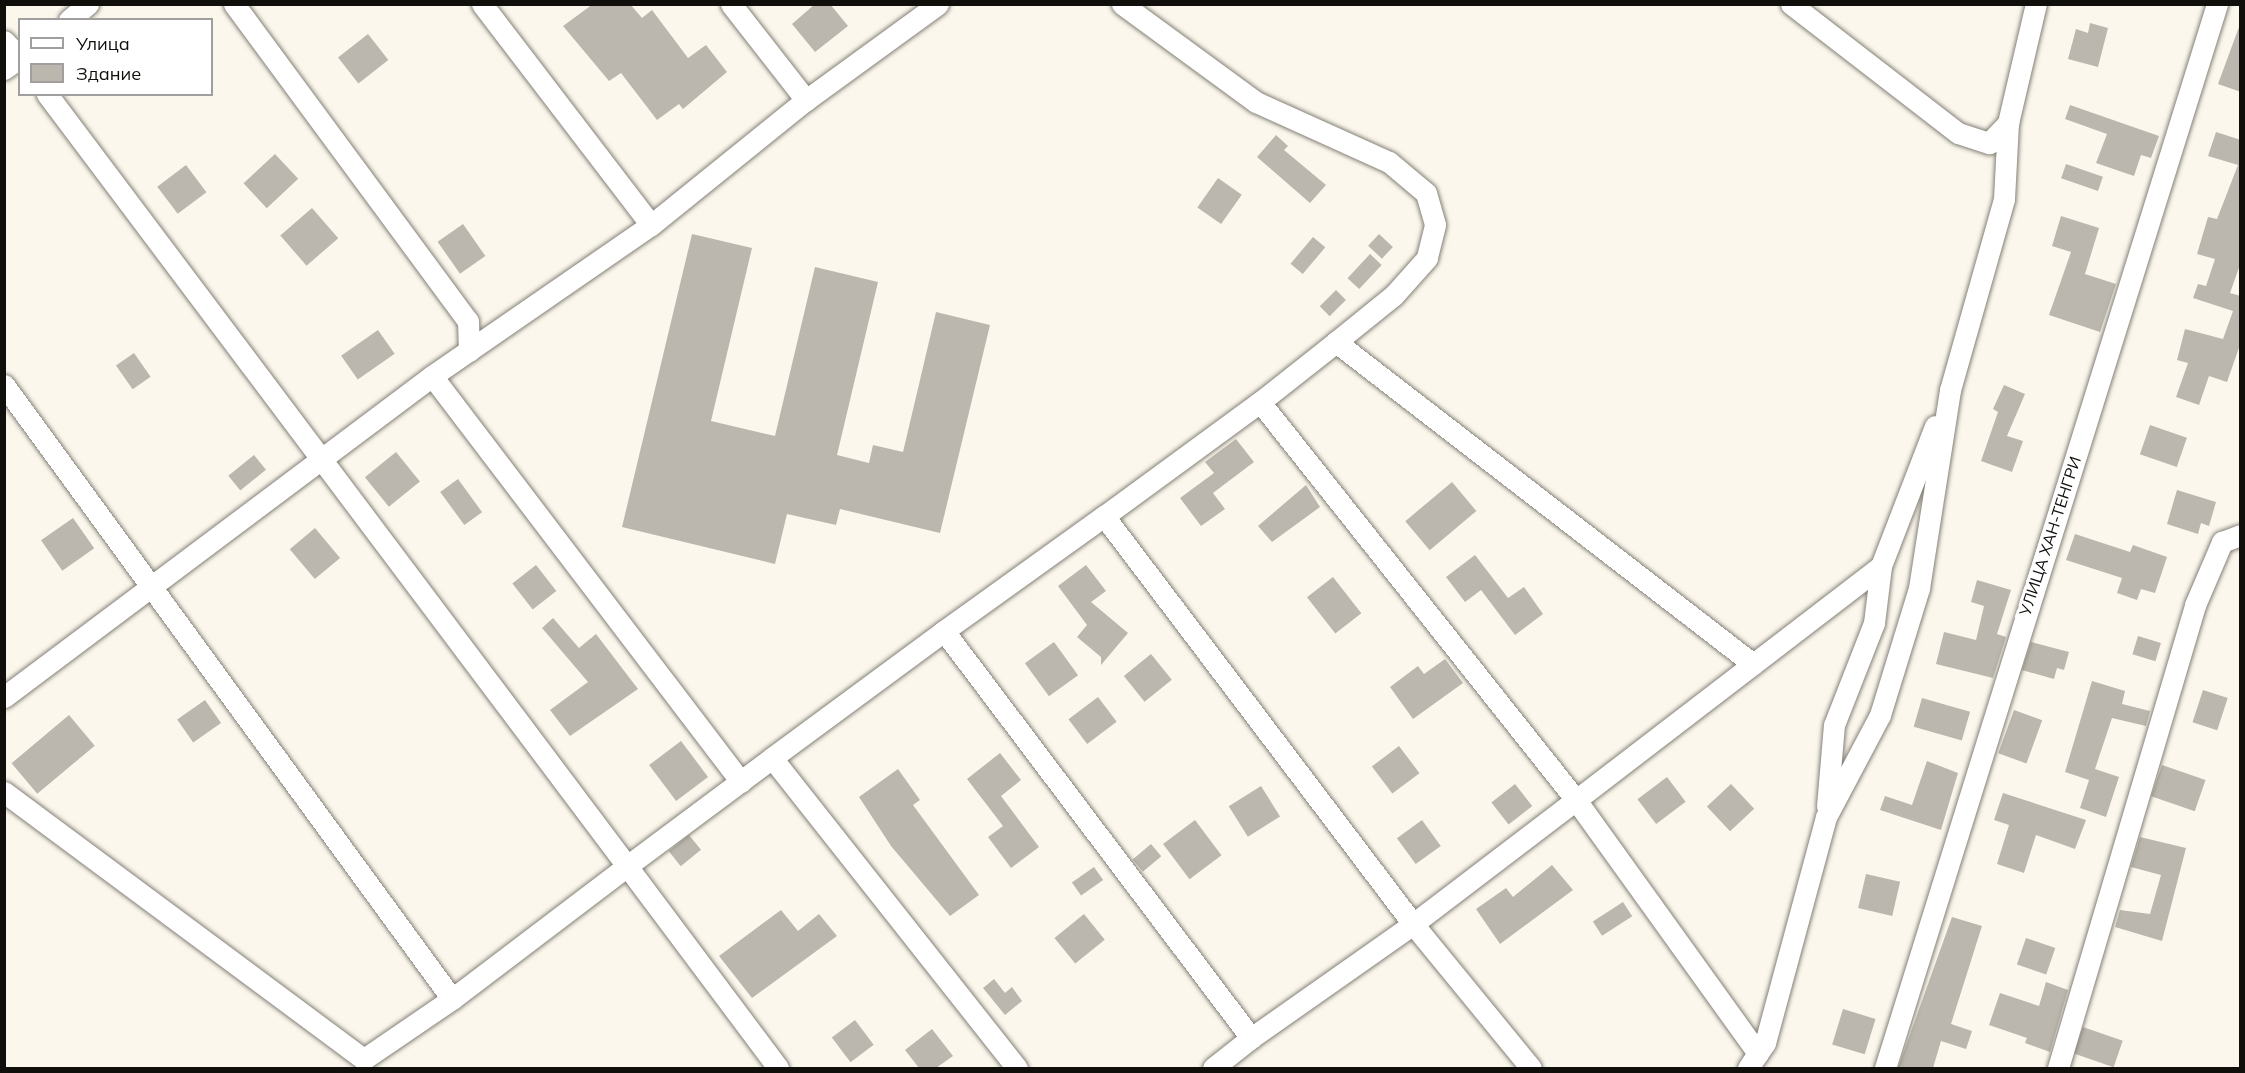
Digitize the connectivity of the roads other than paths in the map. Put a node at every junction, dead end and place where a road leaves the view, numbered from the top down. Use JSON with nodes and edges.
{"nodes":[{"id":1,"x":88,"y":4,"type":"edge"},
{"id":2,"x":234,"y":4,"type":"edge"},
{"id":3,"x":482,"y":4,"type":"edge"},
{"id":4,"x":731,"y":4,"type":"edge"},
{"id":5,"x":938,"y":4,"type":"edge"},
{"id":6,"x":1122,"y":4,"type":"edge"},
{"id":7,"x":1791,"y":4,"type":"edge"},
{"id":8,"x":2036,"y":4,"type":"edge"},
{"id":9,"x":2217,"y":4,"type":"edge"},
{"id":10,"x":71,"y":18,"type":"edge"},
{"id":11,"x":4,"y":41,"type":"edge"},
{"id":12,"x":18,"y":56,"type":"edge"},
{"id":13,"x":18,"y":59,"type":"edge"},
{"id":14,"x":4,"y":69,"type":"edge"},
{"id":15,"x":48,"y":96,"type":"edge"},
{"id":16,"x":806,"y":100,"type":"junction"},
{"id":17,"x":2008,"y":123,"type":"junction"},
{"id":18,"x":651,"y":225,"type":"junction"},
{"id":19,"x":1336,"y":342,"type":"junction"},
{"id":20,"x":469,"y":351,"type":"junction"},
{"id":21,"x":432,"y":376,"type":"junction"},
{"id":22,"x":4,"y":385,"type":"edge"},
{"id":23,"x":1950,"y":390,"type":"junction"},
{"id":24,"x":1260,"y":402,"type":"junction"},
{"id":25,"x":323,"y":462,"type":"junction"},
{"id":26,"x":1104,"y":516,"type":"junction"},
{"id":27,"x":2241,"y":535,"type":"edge"},
{"id":28,"x":1881,"y":566,"type":"junction"},
{"id":29,"x":153,"y":586,"type":"junction"},
{"id":30,"x":944,"y":631,"type":"junction"},
{"id":31,"x":1754,"y":664,"type":"junction"},
{"id":32,"x":4,"y":697,"type":"edge"},
{"id":33,"x":772,"y":758,"type":"junction"},
{"id":34,"x":741,"y":782,"type":"junction"},
{"id":35,"x":4,"y":792,"type":"edge"},
{"id":36,"x":1576,"y":800,"type":"junction"},
{"id":37,"x":1826,"y":817,"type":"junction"},
{"id":38,"x":627,"y":866,"type":"junction"},
{"id":39,"x":1413,"y":924,"type":"junction"},
{"id":40,"x":452,"y":999,"type":"junction"},
{"id":41,"x":1251,"y":1038,"type":"junction"},
{"id":42,"x":1753,"y":1061,"type":"edge"},
{"id":43,"x":366,"y":1065,"type":"edge"},
{"id":44,"x":778,"y":1068,"type":"edge"},
{"id":45,"x":1017,"y":1068,"type":"edge"},
{"id":46,"x":1213,"y":1068,"type":"edge"},
{"id":47,"x":1531,"y":1068,"type":"edge"},
{"id":48,"x":1885,"y":1068,"type":"edge"},
{"id":49,"x":2058,"y":1068,"type":"edge"}],
"edges":[{"from":1,"to":10,"type":"street"},
{"from":2,"to":20,"type":"street"},
{"from":3,"to":18,"type":"street"},
{"from":4,"to":16,"type":"street"},
{"from":5,"to":16,"type":"street"},
{"from":6,"to":19,"type":"street"},
{"from":7,"to":17,"type":"street"},
{"from":8,"to":17,"type":"street"},
{"from":9,"to":48,"type":"street","name":"УЛИЦА ХАН-ТЕНГРИ"},
{"from":11,"to":12,"type":"street"},
{"from":13,"to":14,"type":"street"},
{"from":15,"to":25,"type":"street"},
{"from":16,"to":18,"type":"street"},
{"from":17,"to":23,"type":"street"},
{"from":18,"to":20,"type":"street"},
{"from":19,"to":24,"type":"street"},
{"from":19,"to":31,"type":"street"},
{"from":20,"to":21,"type":"street"},
{"from":21,"to":25,"type":"street"},
{"from":21,"to":34,"type":"street"},
{"from":22,"to":29,"type":"street"},
{"from":23,"to":28,"type":"street"},
{"from":23,"to":37,"type":"street"},
{"from":24,"to":26,"type":"street"},
{"from":24,"to":36,"type":"street"},
{"from":25,"to":29,"type":"street"},
{"from":25,"to":38,"type":"street"},
{"from":26,"to":30,"type":"street"},
{"from":26,"to":39,"type":"street"},
{"from":27,"to":49,"type":"street"},
{"from":28,"to":31,"type":"street"},
{"from":28,"to":37,"type":"street"},
{"from":29,"to":32,"type":"street"},
{"from":29,"to":40,"type":"street"},
{"from":30,"to":33,"type":"street"},
{"from":30,"to":41,"type":"street"},
{"from":31,"to":36,"type":"street"},
{"from":33,"to":34,"type":"street"},
{"from":33,"to":45,"type":"street"},
{"from":34,"to":38,"type":"street"},
{"from":35,"to":43,"type":"street"},
{"from":36,"to":39,"type":"street"},
{"from":36,"to":42,"type":"street"},
{"from":37,"to":42,"type":"street"},
{"from":38,"to":40,"type":"street"},
{"from":38,"to":44,"type":"street"},
{"from":39,"to":41,"type":"street"},
{"from":39,"to":47,"type":"street"},
{"from":40,"to":43,"type":"street"},
{"from":41,"to":46,"type":"street"}]}
